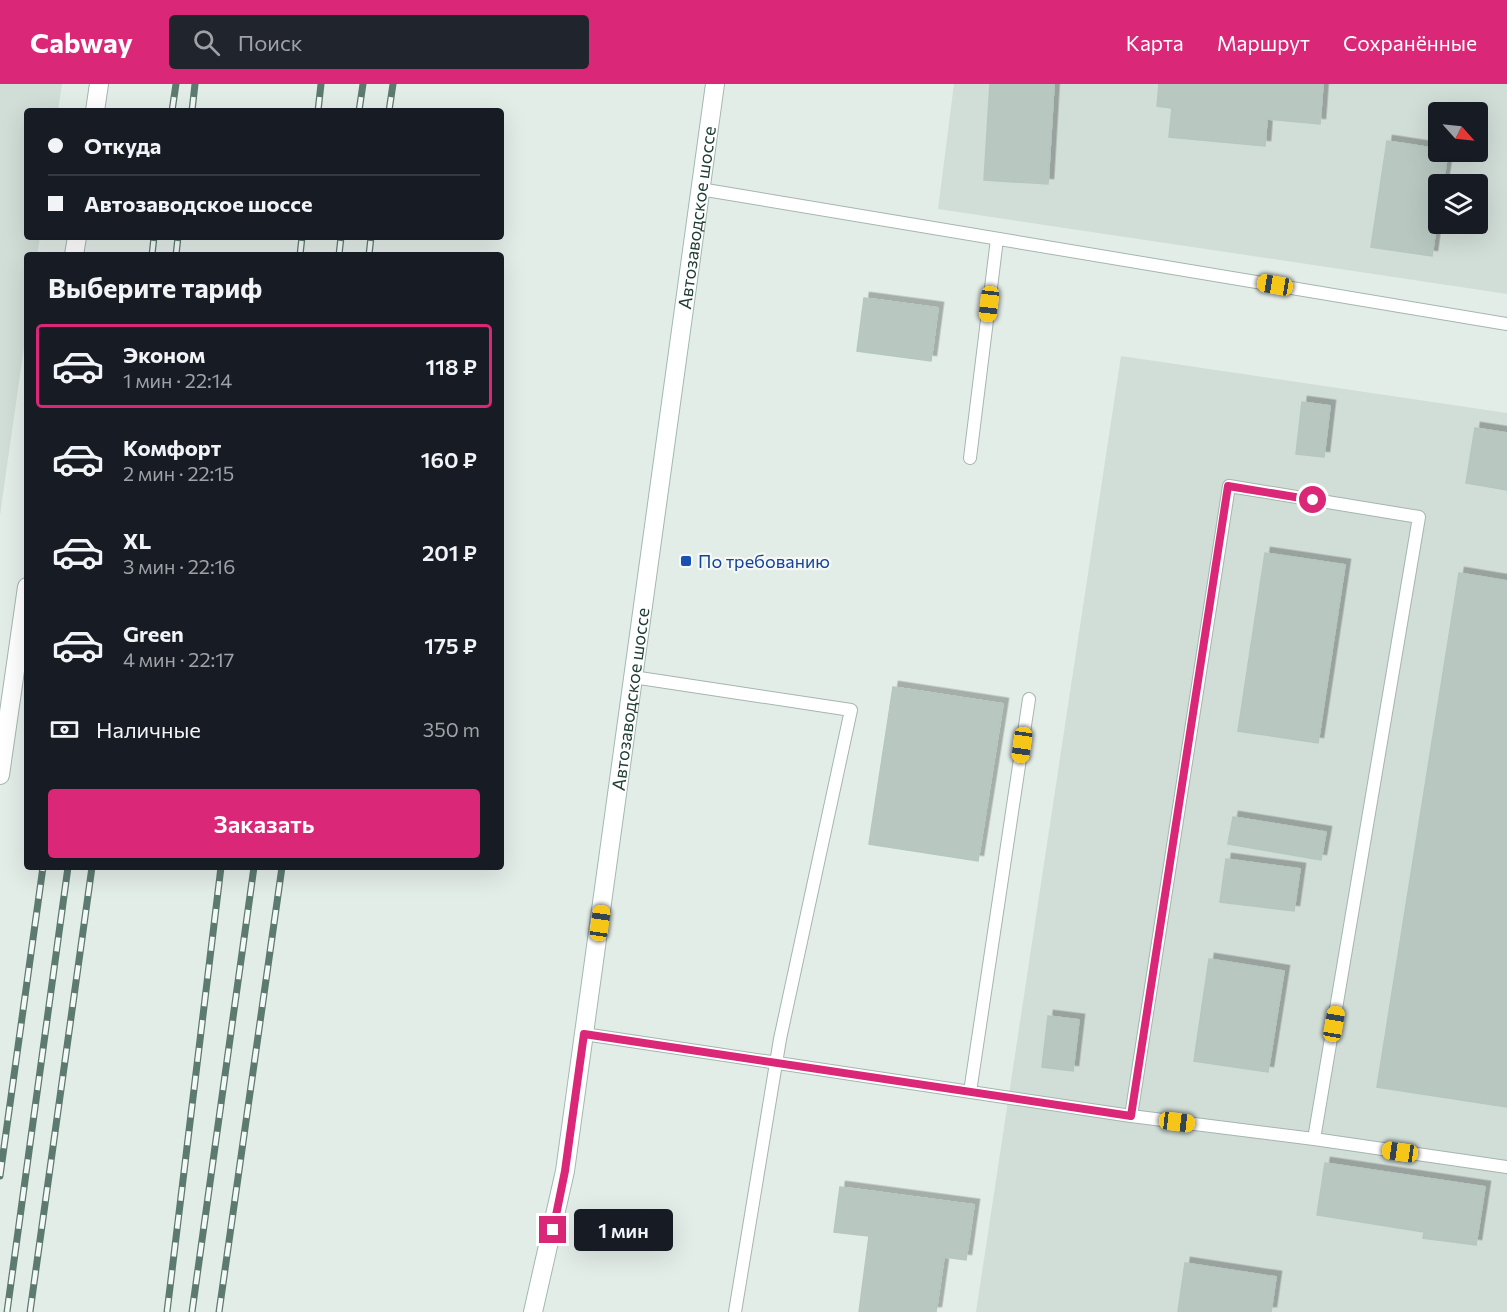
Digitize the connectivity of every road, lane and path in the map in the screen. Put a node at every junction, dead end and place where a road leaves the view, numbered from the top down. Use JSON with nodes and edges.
{"nodes":[{"id":1,"x":99,"y":84,"type":"edge"},
{"id":2,"x":715,"y":84,"type":"edge"},
{"id":3,"x":95,"y":108,"type":"edge"},
{"id":4,"x":700,"y":189,"type":"junction"},
{"id":5,"x":997,"y":239,"type":"junction"},
{"id":6,"x":1507,"y":324,"type":"edge"},
{"id":7,"x":970,"y":458,"type":"dead end"},
{"id":8,"x":24,"y":608,"type":"edge"},
{"id":9,"x":633,"y":677,"type":"junction"},
{"id":10,"x":1029,"y":699,"type":"dead end"},
{"id":11,"x":0,"y":775,"type":"edge"},
{"id":12,"x":584,"y":1034,"type":"junction"},
{"id":13,"x":776,"y":1063,"type":"junction"},
{"id":14,"x":970,"y":1092,"type":"junction"},
{"id":15,"x":1131,"y":1116,"type":"junction"},
{"id":16,"x":1314,"y":1139,"type":"junction"},
{"id":17,"x":1507,"y":1167,"type":"edge"},
{"id":18,"x":533,"y":1312,"type":"edge"},
{"id":19,"x":735,"y":1312,"type":"edge"}],
"edges":[{"from":1,"to":3,"type":"main road"},
{"from":2,"to":4,"type":"main road","name":"Автозаводское шоссе"},
{"from":4,"to":5,"type":"lane"},
{"from":4,"to":9,"type":"main road","name":"Автозаводское шоссе"},
{"from":5,"to":6,"type":"lane"},
{"from":5,"to":7,"type":"lane"},
{"from":8,"to":11,"type":"main road"},
{"from":9,"to":12,"type":"main road","name":"Автозаводское шоссе"},
{"from":9,"to":13,"type":"lane"},
{"from":10,"to":14,"type":"lane"},
{"from":12,"to":13,"type":"lane"},
{"from":12,"to":18,"type":"main road","name":"Автозаводское шоссе"},
{"from":13,"to":14,"type":"lane"},
{"from":13,"to":19,"type":"lane"},
{"from":14,"to":15,"type":"lane"},
{"from":15,"to":16,"type":"lane"},
{"from":15,"to":16,"type":"lane"},
{"from":16,"to":17,"type":"lane"}]}
